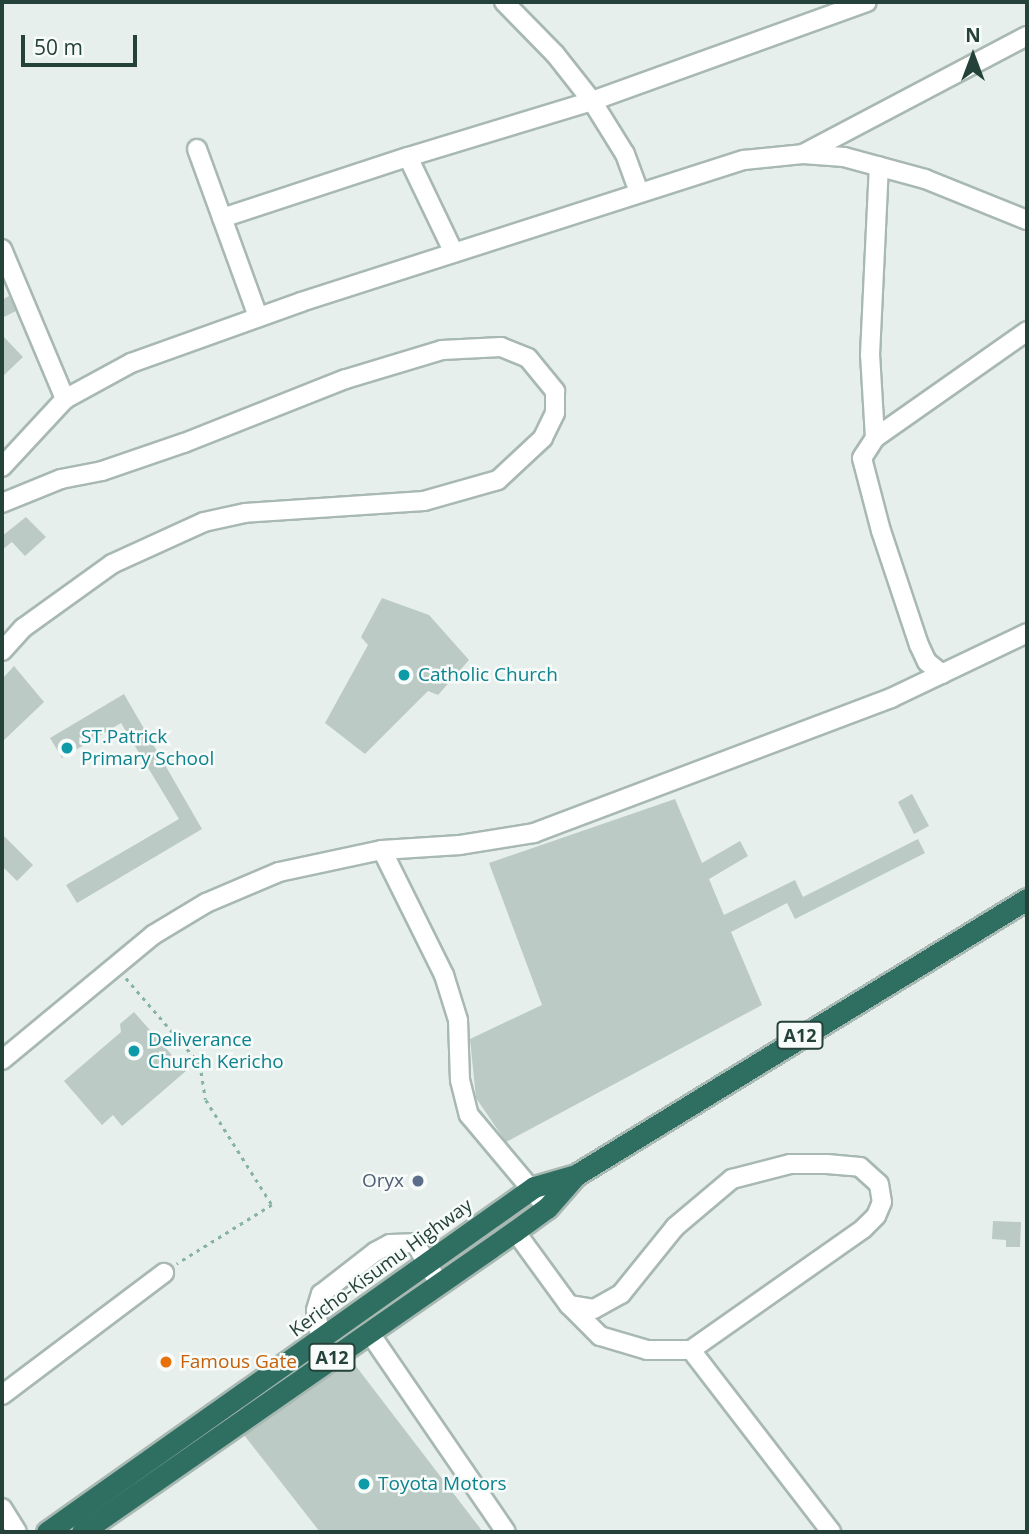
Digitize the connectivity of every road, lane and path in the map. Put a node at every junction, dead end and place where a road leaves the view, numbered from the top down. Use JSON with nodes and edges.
{"nodes":[{"id":1,"x":504,"y":2,"type":"edge"},
{"id":2,"x":867,"y":2,"type":"edge"},
{"id":3,"x":1027,"y":36,"type":"edge"},
{"id":4,"x":592,"y":101,"type":"junction"},
{"id":5,"x":197,"y":149,"type":"dead end"},
{"id":6,"x":803,"y":154,"type":"junction"},
{"id":7,"x":408,"y":157,"type":"junction"},
{"id":8,"x":879,"y":166,"type":"junction"},
{"id":9,"x":639,"y":192,"type":"junction"},
{"id":10,"x":222,"y":218,"type":"junction"},
{"id":11,"x":1027,"y":220,"type":"edge"},
{"id":12,"x":2,"y":250,"type":"edge"},
{"id":13,"x":454,"y":253,"type":"junction"},
{"id":14,"x":258,"y":317,"type":"junction"},
{"id":15,"x":1027,"y":331,"type":"edge"},
{"id":16,"x":65,"y":399,"type":"junction"},
{"id":17,"x":875,"y":438,"type":"junction"},
{"id":18,"x":2,"y":467,"type":"edge"},
{"id":19,"x":2,"y":503,"type":"edge"},
{"id":20,"x":1027,"y":634,"type":"edge"},
{"id":21,"x":2,"y":651,"type":"edge"},
{"id":22,"x":942,"y":674,"type":"junction"},
{"id":23,"x":382,"y":850,"type":"junction"},
{"id":24,"x":1027,"y":899,"type":"edge"},
{"id":25,"x":115,"y":965,"type":"junction"},
{"id":26,"x":2,"y":1060,"type":"edge"},
{"id":27,"x":576,"y":1175,"type":"junction"},
{"id":28,"x":534,"y":1187,"type":"junction"},
{"id":29,"x":547,"y":1208,"type":"junction"},
{"id":30,"x":515,"y":1231,"type":"junction"},
{"id":31,"x":433,"y":1272,"type":"junction"},
{"id":32,"x":164,"y":1273,"type":"joint"},
{"id":33,"x":569,"y":1305,"type":"junction"},
{"id":34,"x":369,"y":1332,"type":"junction"},
{"id":35,"x":691,"y":1350,"type":"junction"},
{"id":36,"x":323,"y":1351,"type":"junction"},
{"id":37,"x":2,"y":1395,"type":"edge"},
{"id":38,"x":2,"y":1508,"type":"edge"},
{"id":39,"x":17,"y":1532,"type":"edge"},
{"id":40,"x":47,"y":1532,"type":"edge"},
{"id":41,"x":82,"y":1532,"type":"edge"},
{"id":42,"x":506,"y":1532,"type":"edge"},
{"id":43,"x":831,"y":1532,"type":"edge"}],
"edges":[{"from":1,"to":4,"type":"street"},
{"from":2,"to":4,"type":"street"},
{"from":3,"to":6,"type":"street"},
{"from":4,"to":7,"type":"street"},
{"from":4,"to":9,"type":"street"},
{"from":5,"to":10,"type":"street"},
{"from":6,"to":8,"type":"street"},
{"from":6,"to":9,"type":"street"},
{"from":7,"to":10,"type":"street"},
{"from":7,"to":13,"type":"street"},
{"from":8,"to":11,"type":"street"},
{"from":8,"to":17,"type":"street"},
{"from":9,"to":13,"type":"street"},
{"from":10,"to":14,"type":"street"},
{"from":12,"to":16,"type":"street"},
{"from":13,"to":14,"type":"street"},
{"from":14,"to":16,"type":"street"},
{"from":15,"to":17,"type":"street"},
{"from":16,"to":18,"type":"street"},
{"from":17,"to":22,"type":"street"},
{"from":19,"to":21,"type":"street"},
{"from":20,"to":22,"type":"street"},
{"from":22,"to":23,"type":"street"},
{"from":23,"to":25,"type":"street"},
{"from":23,"to":28,"type":"street"},
{"from":24,"to":27,"type":"highway","name":"Kericho-Kisumu Highway","number":"A12"},
{"from":25,"to":26,"type":"street"},
{"from":25,"to":32,"type":"path"},
{"from":27,"to":28,"type":"highway","name":"Kericho-Kisumu Highway","number":"A12"},
{"from":27,"to":29,"type":"highway","name":"Kericho-Kisumu Highway","number":"A12"},
{"from":28,"to":29,"type":"street"},
{"from":28,"to":31,"type":"highway","name":"Kericho-Kisumu Highway","number":"A12"},
{"from":29,"to":30,"type":"highway","name":"Kericho-Kisumu Highway","number":"A12"},
{"from":30,"to":31,"type":"highway","name":"Kericho-Kisumu Highway","number":"A12"},
{"from":30,"to":33,"type":"street"},
{"from":31,"to":34,"type":"highway","name":"Kericho-Kisumu Highway","number":"A12"},
{"from":31,"to":36,"type":"highway","name":"Kericho-Kisumu Highway","number":"A12"},
{"from":31,"to":36,"type":"street"},
{"from":32,"to":37,"type":"street"},
{"from":33,"to":35,"type":"street"},
{"from":33,"to":35,"type":"street"},
{"from":34,"to":36,"type":"highway","name":"Kericho-Kisumu Highway","number":"A12"},
{"from":34,"to":42,"type":"street"},
{"from":35,"to":43,"type":"street"},
{"from":36,"to":40,"type":"highway","name":"Kericho-Kisumu Highway","number":"A12"},
{"from":36,"to":41,"type":"highway","name":"Kericho-Kisumu Highway","number":"A12"},
{"from":38,"to":39,"type":"street"}]}
